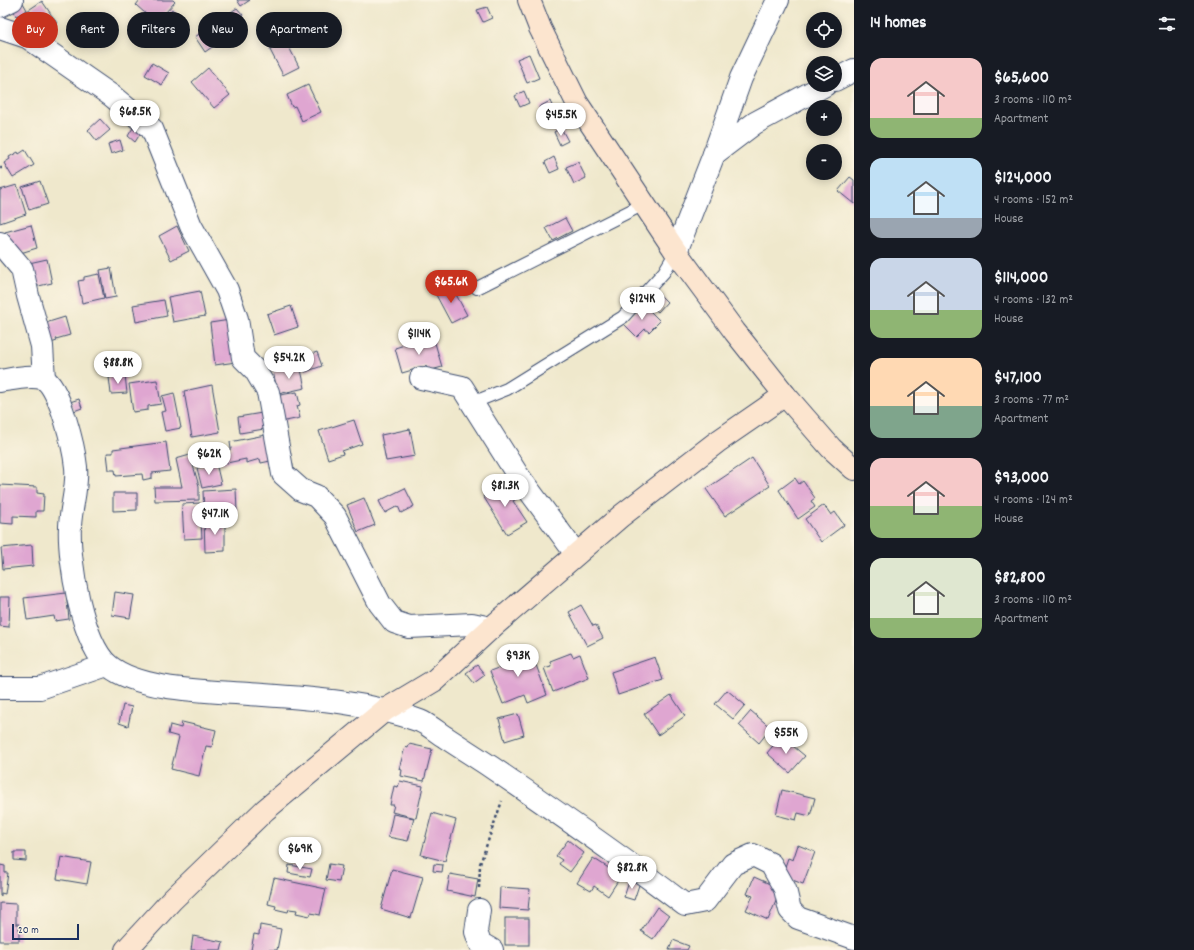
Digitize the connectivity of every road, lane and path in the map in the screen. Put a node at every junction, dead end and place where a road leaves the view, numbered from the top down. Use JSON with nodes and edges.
{"nodes":[{"id":1,"x":12,"y":0,"type":"edge"},
{"id":2,"x":530,"y":0,"type":"edge"},
{"id":3,"x":778,"y":0,"type":"edge"},
{"id":4,"x":0,"y":6,"type":"edge"},
{"id":5,"x":0,"y":28,"type":"edge"},
{"id":6,"x":854,"y":70,"type":"edge"},
{"id":7,"x":842,"y":76,"type":"edge"},
{"id":8,"x":812,"y":92,"type":"edge"},
{"id":9,"x":714,"y":154,"type":"junction"},
{"id":10,"x":644,"y":204,"type":"junction"},
{"id":11,"x":0,"y":243,"type":"edge"},
{"id":12,"x":676,"y":252,"type":"junction"},
{"id":13,"x":477,"y":288,"type":"dead end"},
{"id":14,"x":421,"y":378,"type":"dead end"},
{"id":15,"x":44,"y":379,"type":"junction"},
{"id":16,"x":0,"y":381,"type":"edge"},
{"id":17,"x":785,"y":395,"type":"junction"},
{"id":18,"x":472,"y":403,"type":"junction"},
{"id":19,"x":854,"y":469,"type":"edge"},
{"id":20,"x":576,"y":554,"type":"junction"},
{"id":21,"x":491,"y":628,"type":"junction"},
{"id":22,"x":107,"y":665,"type":"junction"},
{"id":23,"x":0,"y":688,"type":"edge"},
{"id":24,"x":385,"y":710,"type":"junction"},
{"id":25,"x":510,"y":780,"type":"junction"},
{"id":26,"x":479,"y":910,"type":"joint"},
{"id":27,"x":854,"y":938,"type":"edge"},
{"id":28,"x":126,"y":950,"type":"edge"},
{"id":29,"x":492,"y":950,"type":"edge"}],
"edges":[{"from":1,"to":4,"type":"street"},
{"from":2,"to":10,"type":"street"},
{"from":3,"to":9,"type":"street"},
{"from":5,"to":21,"type":"street"},
{"from":6,"to":7,"type":"street"},
{"from":8,"to":9,"type":"street"},
{"from":9,"to":12,"type":"street"},
{"from":10,"to":12,"type":"street"},
{"from":10,"to":13,"type":"lane"},
{"from":11,"to":15,"type":"street"},
{"from":12,"to":17,"type":"street"},
{"from":12,"to":18,"type":"lane"},
{"from":14,"to":18,"type":"street"},
{"from":15,"to":16,"type":"street"},
{"from":15,"to":22,"type":"street"},
{"from":17,"to":19,"type":"street"},
{"from":17,"to":20,"type":"street"},
{"from":18,"to":20,"type":"street"},
{"from":20,"to":21,"type":"street"},
{"from":21,"to":24,"type":"street"},
{"from":22,"to":23,"type":"street"},
{"from":22,"to":24,"type":"street"},
{"from":24,"to":25,"type":"street"},
{"from":24,"to":28,"type":"street"},
{"from":25,"to":26,"type":"path"},
{"from":25,"to":27,"type":"street"},
{"from":26,"to":29,"type":"street"}]}
